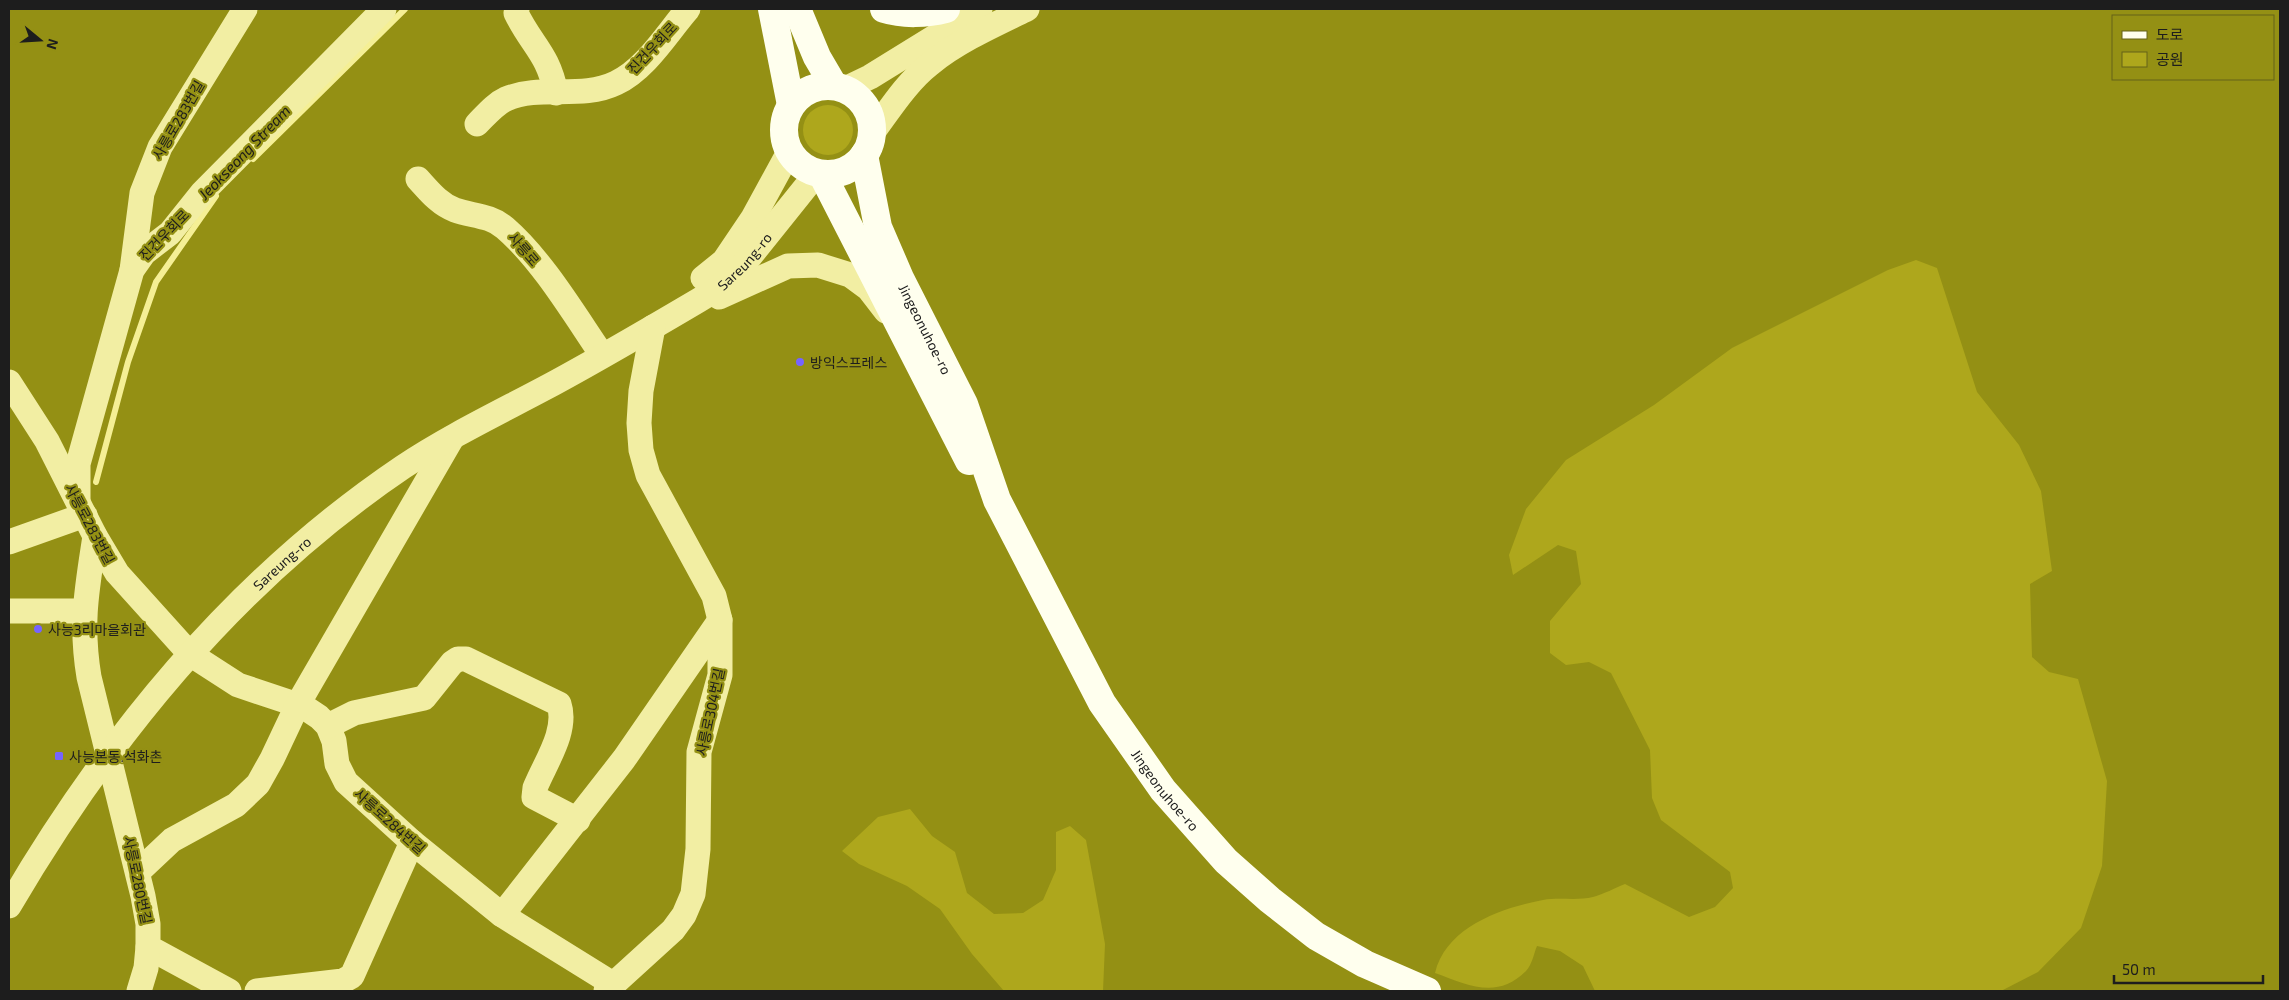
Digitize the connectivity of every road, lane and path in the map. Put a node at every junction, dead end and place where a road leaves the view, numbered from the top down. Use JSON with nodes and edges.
{"nodes":[{"id":1,"x":246,"y":9,"type":"edge"},
{"id":2,"x":384,"y":9,"type":"edge"},
{"id":3,"x":517,"y":9,"type":"edge"},
{"id":4,"x":688,"y":9,"type":"edge"},
{"id":5,"x":772,"y":9,"type":"edge"},
{"id":6,"x":797,"y":9,"type":"edge"},
{"id":7,"x":884,"y":9,"type":"edge"},
{"id":8,"x":946,"y":9,"type":"edge"},
{"id":9,"x":980,"y":9,"type":"edge"},
{"id":10,"x":1027,"y":9,"type":"edge"},
{"id":11,"x":840,"y":88,"type":"junction"},
{"id":12,"x":556,"y":93,"type":"junction"},
{"id":13,"x":791,"y":104,"type":"junction"},
{"id":14,"x":478,"y":124,"type":"dead end"},
{"id":15,"x":868,"y":144,"type":"junction"},
{"id":16,"x":789,"y":152,"type":"junction"},
{"id":17,"x":819,"y":174,"type":"junction"},
{"id":18,"x":418,"y":179,"type":"dead end"},
{"id":19,"x":132,"y":270,"type":"junction"},
{"id":20,"x":653,"y":327,"type":"junction"},
{"id":21,"x":902,"y":331,"type":"junction"},
{"id":22,"x":602,"y":355,"type":"junction"},
{"id":23,"x":9,"y":382,"type":"edge"},
{"id":24,"x":452,"y":438,"type":"junction"},
{"id":25,"x":997,"y":500,"type":"junction"},
{"id":26,"x":86,"y":518,"type":"junction"},
{"id":27,"x":9,"y":542,"type":"edge"},
{"id":28,"x":9,"y":611,"type":"edge"},
{"id":29,"x":83,"y":611,"type":"junction"},
{"id":30,"x":720,"y":620,"type":"junction"},
{"id":31,"x":190,"y":654,"type":"junction"},
{"id":32,"x":298,"y":704,"type":"junction"},
{"id":33,"x":328,"y":726,"type":"junction"},
{"id":34,"x":109,"y":754,"type":"junction"},
{"id":35,"x":578,"y":820,"type":"junction"},
{"id":36,"x":412,"y":842,"type":"junction"},
{"id":37,"x":138,"y":872,"type":"junction"},
{"id":38,"x":9,"y":906,"type":"edge"},
{"id":39,"x":502,"y":915,"type":"junction"},
{"id":40,"x":148,"y":947,"type":"junction"},
{"id":41,"x":609,"y":988,"type":"edge"},
{"id":42,"x":139,"y":991,"type":"edge"},
{"id":43,"x":229,"y":991,"type":"edge"},
{"id":44,"x":257,"y":991,"type":"edge"},
{"id":45,"x":1427,"y":991,"type":"edge"}],
"edges":[{"from":1,"to":19,"type":"street","name":"사릉로283번길"},
{"from":2,"to":19,"type":"street","name":"진건우회로"},
{"from":3,"to":12,"type":"street"},
{"from":4,"to":12,"type":"street","name":"진건우회로"},
{"from":5,"to":13,"type":"main road"},
{"from":6,"to":11,"type":"main road"},
{"from":7,"to":8,"type":"main road"},
{"from":9,"to":11,"type":"street"},
{"from":10,"to":15,"type":"street"},
{"from":11,"to":13,"type":"main road"},
{"from":11,"to":15,"type":"main road"},
{"from":12,"to":14,"type":"street","name":"진건우회로"},
{"from":13,"to":16,"type":"main road"},
{"from":15,"to":17,"type":"main road"},
{"from":15,"to":25,"type":"main road","name":"Jingeonuhoe-ro"},
{"from":16,"to":17,"type":"main road"},
{"from":16,"to":20,"type":"street","name":"Sareung-ro"},
{"from":17,"to":20,"type":"street","name":"Sareung-ro"},
{"from":17,"to":21,"type":"main road","name":"Jingeonuhoe-ro"},
{"from":18,"to":22,"type":"street","name":"사릉로"},
{"from":19,"to":26,"type":"street","name":"진건우회로"},
{"from":20,"to":21,"type":"street"},
{"from":20,"to":22,"type":"street","name":"Sareung-ro"},
{"from":20,"to":30,"type":"street","name":"사릉로304번길"},
{"from":21,"to":25,"type":"main road","name":"Jingeonuhoe-ro"},
{"from":22,"to":24,"type":"street","name":"Sareung-ro"},
{"from":23,"to":26,"type":"street","name":"사릉로283번길"},
{"from":24,"to":31,"type":"street","name":"Sareung-ro"},
{"from":24,"to":32,"type":"street"},
{"from":25,"to":45,"type":"main road","name":"Jingeonuhoe-ro"},
{"from":26,"to":27,"type":"street"},
{"from":26,"to":29,"type":"street","name":"진건우회로"},
{"from":26,"to":31,"type":"street","name":"사릉로283번길"},
{"from":28,"to":29,"type":"street"},
{"from":29,"to":34,"type":"street","name":"사릉로280번길"},
{"from":30,"to":35,"type":"street"},
{"from":30,"to":41,"type":"street","name":"사릉로304번길"},
{"from":31,"to":32,"type":"street"},
{"from":31,"to":34,"type":"street","name":"Sareung-ro"},
{"from":32,"to":33,"type":"street"},
{"from":32,"to":37,"type":"street"},
{"from":33,"to":35,"type":"street"},
{"from":33,"to":36,"type":"street","name":"사릉로284번길"},
{"from":34,"to":37,"type":"street","name":"사릉로280번길"},
{"from":34,"to":38,"type":"street","name":"Sareung-ro"},
{"from":35,"to":39,"type":"street"},
{"from":36,"to":39,"type":"street","name":"사릉로284번길"},
{"from":36,"to":44,"type":"street"},
{"from":37,"to":40,"type":"street","name":"사릉로280번길"},
{"from":39,"to":41,"type":"street","name":"사릉로284번길"},
{"from":40,"to":42,"type":"street","name":"사릉로280번길"},
{"from":40,"to":43,"type":"street"}]}
